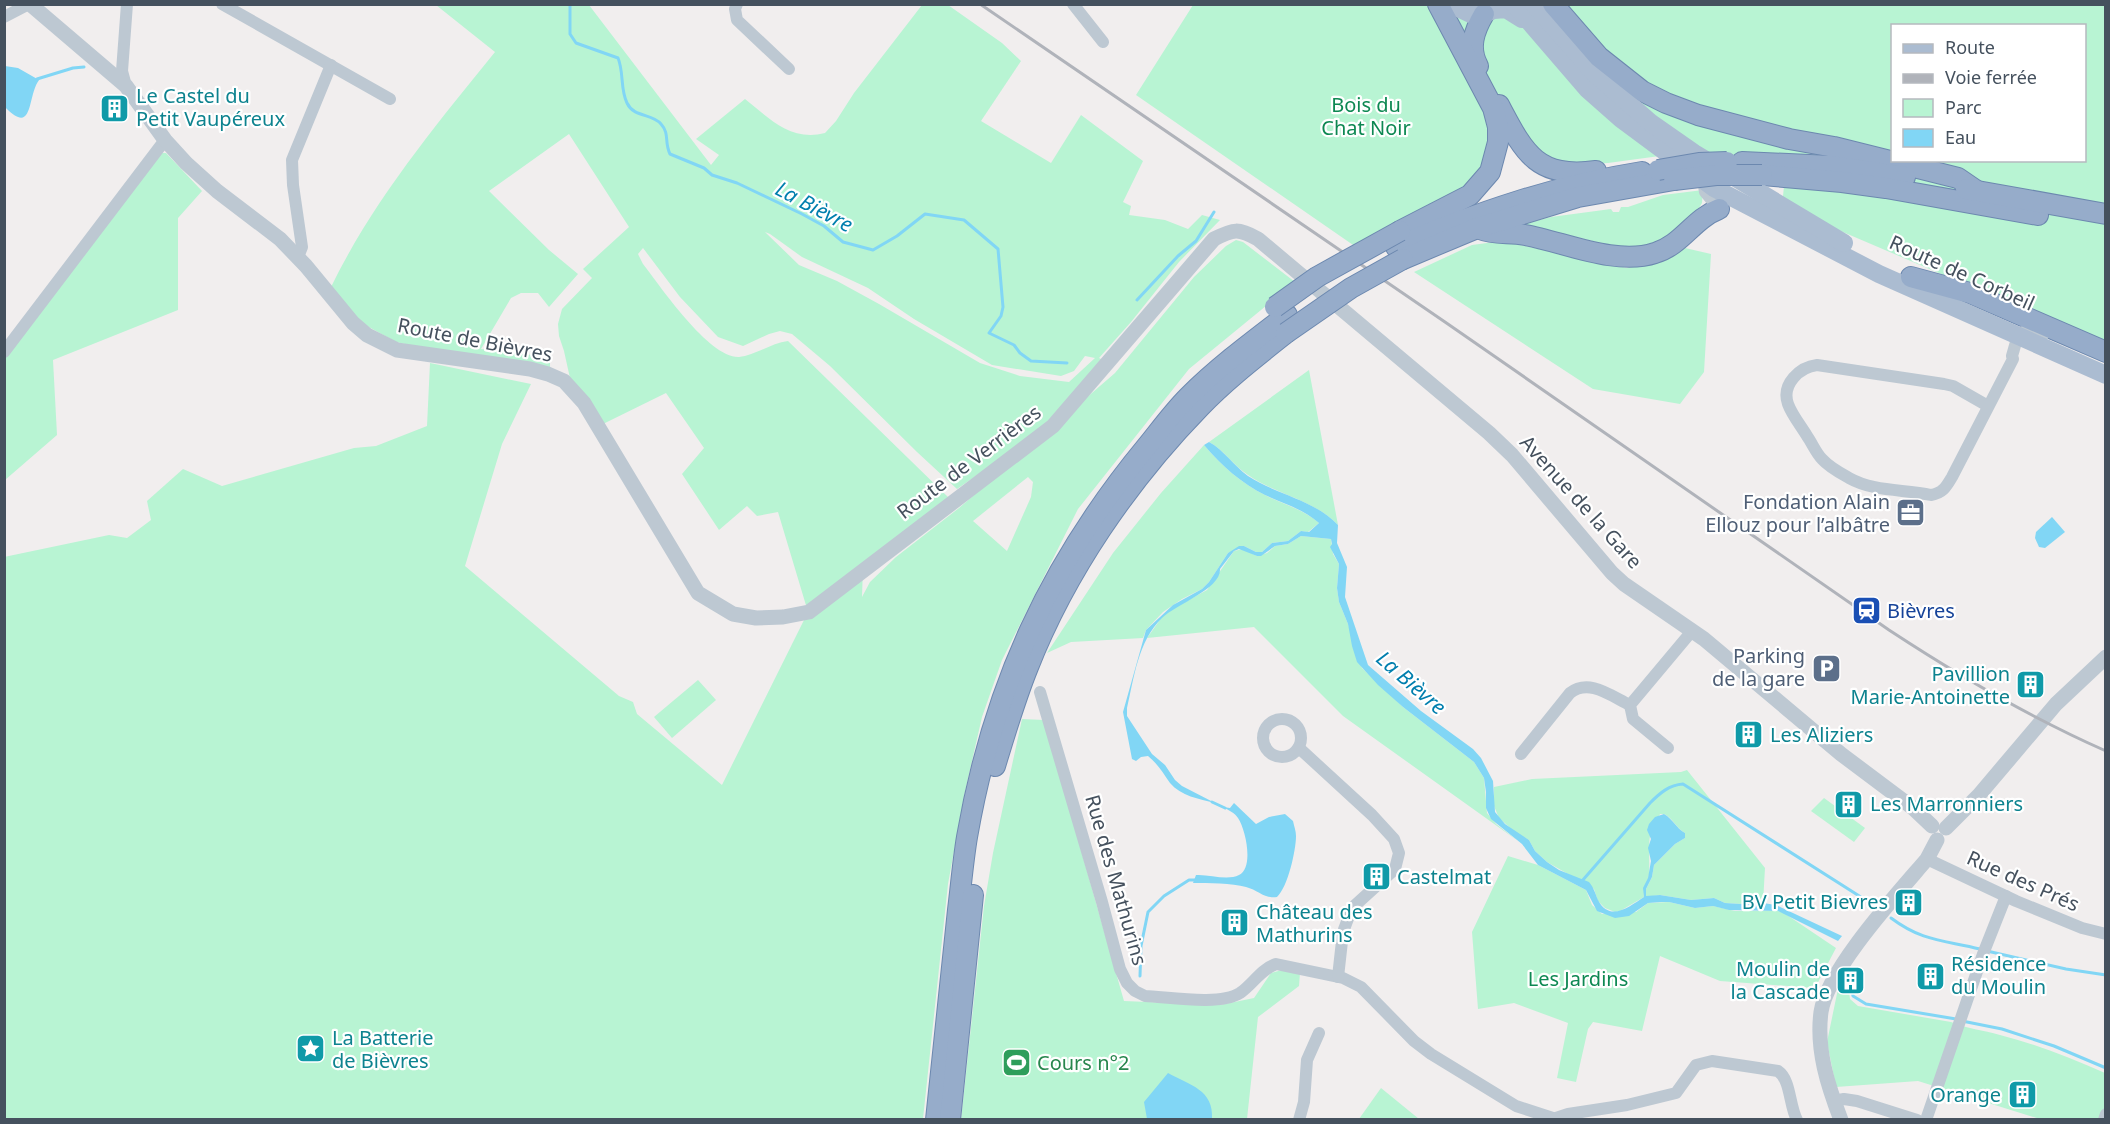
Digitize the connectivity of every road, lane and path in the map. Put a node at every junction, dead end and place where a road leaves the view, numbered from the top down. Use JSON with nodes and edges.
{"nodes":[{"id":1,"x":29,"y":4,"type":"edge"},
{"id":2,"x":127,"y":4,"type":"edge"},
{"id":3,"x":222,"y":4,"type":"edge"},
{"id":4,"x":736,"y":4,"type":"edge"},
{"id":5,"x":1073,"y":4,"type":"edge"},
{"id":6,"x":1438,"y":4,"type":"edge"},
{"id":7,"x":1450,"y":4,"type":"edge"},
{"id":8,"x":1514,"y":4,"type":"edge"},
{"id":9,"x":1553,"y":4,"type":"edge"},
{"id":10,"x":1530,"y":13,"type":"edge"},
{"id":11,"x":1484,"y":14,"type":"junction"},
{"id":12,"x":4,"y":17,"type":"edge"},
{"id":13,"x":1103,"y":42,"type":"dead end"},
{"id":14,"x":331,"y":65,"type":"junction"},
{"id":15,"x":789,"y":69,"type":"dead end"},
{"id":16,"x":126,"y":86,"type":"junction"},
{"id":17,"x":390,"y":99,"type":"dead end"},
{"id":18,"x":165,"y":140,"type":"junction"},
{"id":19,"x":1891,"y":161,"type":"edge"},
{"id":20,"x":1894,"y":162,"type":"edge"},
{"id":21,"x":1666,"y":175,"type":"junction"},
{"id":22,"x":1615,"y":176,"type":"junction"},
{"id":23,"x":1703,"y":180,"type":"junction"},
{"id":24,"x":1977,"y":191,"type":"junction"},
{"id":25,"x":1719,"y":209,"type":"junction"},
{"id":26,"x":2106,"y":214,"type":"edge"},
{"id":27,"x":1766,"y":216,"type":"junction"},
{"id":28,"x":2106,"y":227,"type":"edge"},
{"id":29,"x":1477,"y":228,"type":"junction"},
{"id":30,"x":1230,"y":231,"type":"joint"},
{"id":31,"x":1400,"y":246,"type":"junction"},
{"id":32,"x":298,"y":257,"type":"junction"},
{"id":33,"x":1911,"y":277,"type":"junction"},
{"id":34,"x":1283,"y":319,"type":"junction"},
{"id":35,"x":2018,"y":335,"type":"junction"},
{"id":36,"x":2042,"y":339,"type":"junction"},
{"id":37,"x":4,"y":352,"type":"edge"},
{"id":38,"x":2106,"y":352,"type":"edge"},
{"id":39,"x":2013,"y":359,"type":"junction"},
{"id":40,"x":2106,"y":362,"type":"edge"},
{"id":41,"x":2106,"y":375,"type":"edge"},
{"id":42,"x":1988,"y":406,"type":"junction"},
{"id":43,"x":783,"y":617,"type":"joint"},
{"id":44,"x":1692,"y":631,"type":"junction"},
{"id":45,"x":2106,"y":657,"type":"edge"},
{"id":46,"x":1040,"y":692,"type":"dead end"},
{"id":47,"x":1630,"y":705,"type":"junction"},
{"id":48,"x":1299,"y":748,"type":"dead end"},
{"id":49,"x":1668,"y":748,"type":"dead end"},
{"id":50,"x":1521,"y":754,"type":"dead end"},
{"id":51,"x":1938,"y":831,"type":"junction"},
{"id":52,"x":1927,"y":859,"type":"junction"},
{"id":53,"x":2006,"y":896,"type":"junction"},
{"id":54,"x":2106,"y":934,"type":"edge"},
{"id":55,"x":1338,"y":976,"type":"junction"},
{"id":56,"x":1318,"y":1033,"type":"dead end"},
{"id":57,"x":1834,"y":1101,"type":"junction"},
{"id":58,"x":2106,"y":1114,"type":"edge"},
{"id":59,"x":936,"y":1119,"type":"edge"},
{"id":60,"x":950,"y":1119,"type":"edge"},
{"id":61,"x":1299,"y":1119,"type":"edge"},
{"id":62,"x":1557,"y":1119,"type":"edge"},
{"id":63,"x":1797,"y":1119,"type":"edge"},
{"id":64,"x":1841,"y":1119,"type":"edge"},
{"id":65,"x":1917,"y":1119,"type":"edge"},
{"id":66,"x":1926,"y":1119,"type":"edge"},
{"id":67,"x":2104,"y":1119,"type":"edge"}],
"edges":[{"from":1,"to":12,"type":"street"},
{"from":1,"to":16,"type":"street","name":"Route de Bièvres"},
{"from":2,"to":16,"type":"street"},
{"from":3,"to":14,"type":"street"},
{"from":4,"to":15,"type":"street"},
{"from":5,"to":13,"type":"street"},
{"from":6,"to":31,"type":"highway"},
{"from":7,"to":11,"type":"main road"},
{"from":8,"to":10,"type":"main road"},
{"from":9,"to":19,"type":"highway"},
{"from":10,"to":11,"type":"main road"},
{"from":10,"to":23,"type":"main road"},
{"from":10,"to":33,"type":"main road","name":"Route de Corbeil"},
{"from":11,"to":22,"type":"highway"},
{"from":14,"to":17,"type":"street"},
{"from":14,"to":32,"type":"street"},
{"from":16,"to":18,"type":"street","name":"Route de Bièvres"},
{"from":18,"to":32,"type":"street","name":"Route de Bièvres"},
{"from":18,"to":37,"type":"street"},
{"from":20,"to":24,"type":"highway"},
{"from":21,"to":22,"type":"highway"},
{"from":21,"to":24,"type":"highway","bridge":true},
{"from":21,"to":28,"type":"highway","bridge":true},
{"from":21,"to":29,"type":"highway"},
{"from":22,"to":31,"type":"highway"},
{"from":23,"to":25,"type":"street"},
{"from":23,"to":27,"type":"main road"},
{"from":24,"to":26,"type":"highway"},
{"from":25,"to":27,"type":"main road"},
{"from":25,"to":29,"type":"highway"},
{"from":27,"to":35,"type":"main road","name":"Route de Corbeil"},
{"from":29,"to":31,"type":"highway"},
{"from":30,"to":43,"type":"street","name":"Route de Verrières"},
{"from":30,"to":44,"type":"street","name":"Avenue de la Gare"},
{"from":31,"to":34,"type":"highway","bridge":true},
{"from":31,"to":34,"type":"highway","bridge":true},
{"from":32,"to":43,"type":"street","name":"Route de Bièvres"},
{"from":33,"to":36,"type":"main road","name":"Route de Corbeil"},
{"from":33,"to":38,"type":"highway"},
{"from":34,"to":59,"type":"highway"},
{"from":34,"to":60,"type":"highway"},
{"from":35,"to":36,"type":"main road","name":"Route de Corbeil"},
{"from":35,"to":39,"type":"street"},
{"from":36,"to":39,"type":"street"},
{"from":36,"to":40,"type":"main road","name":"Route de Corbeil"},
{"from":36,"to":41,"type":"main road","name":"Route de Corbeil"},
{"from":39,"to":42,"type":"street"},
{"from":42,"to":42,"type":"street"},
{"from":44,"to":47,"type":"street"},
{"from":44,"to":51,"type":"street","name":"Avenue de la Gare"},
{"from":45,"to":51,"type":"street"},
{"from":46,"to":55,"type":"street","name":"Rue des Mathurins"},
{"from":47,"to":49,"type":"street"},
{"from":47,"to":50,"type":"street"},
{"from":48,"to":55,"type":"street"},
{"from":51,"to":52,"type":"street"},
{"from":52,"to":53,"type":"street","name":"Rue des Prés"},
{"from":52,"to":57,"type":"street"},
{"from":53,"to":54,"type":"street","name":"Rue des Prés"},
{"from":53,"to":66,"type":"street"},
{"from":55,"to":62,"type":"street","name":"Rue des Mathurins"},
{"from":56,"to":61,"type":"street"},
{"from":57,"to":64,"type":"street"},
{"from":57,"to":65,"type":"street"},
{"from":58,"to":67,"type":"street"},
{"from":62,"to":63,"type":"street"}]}
